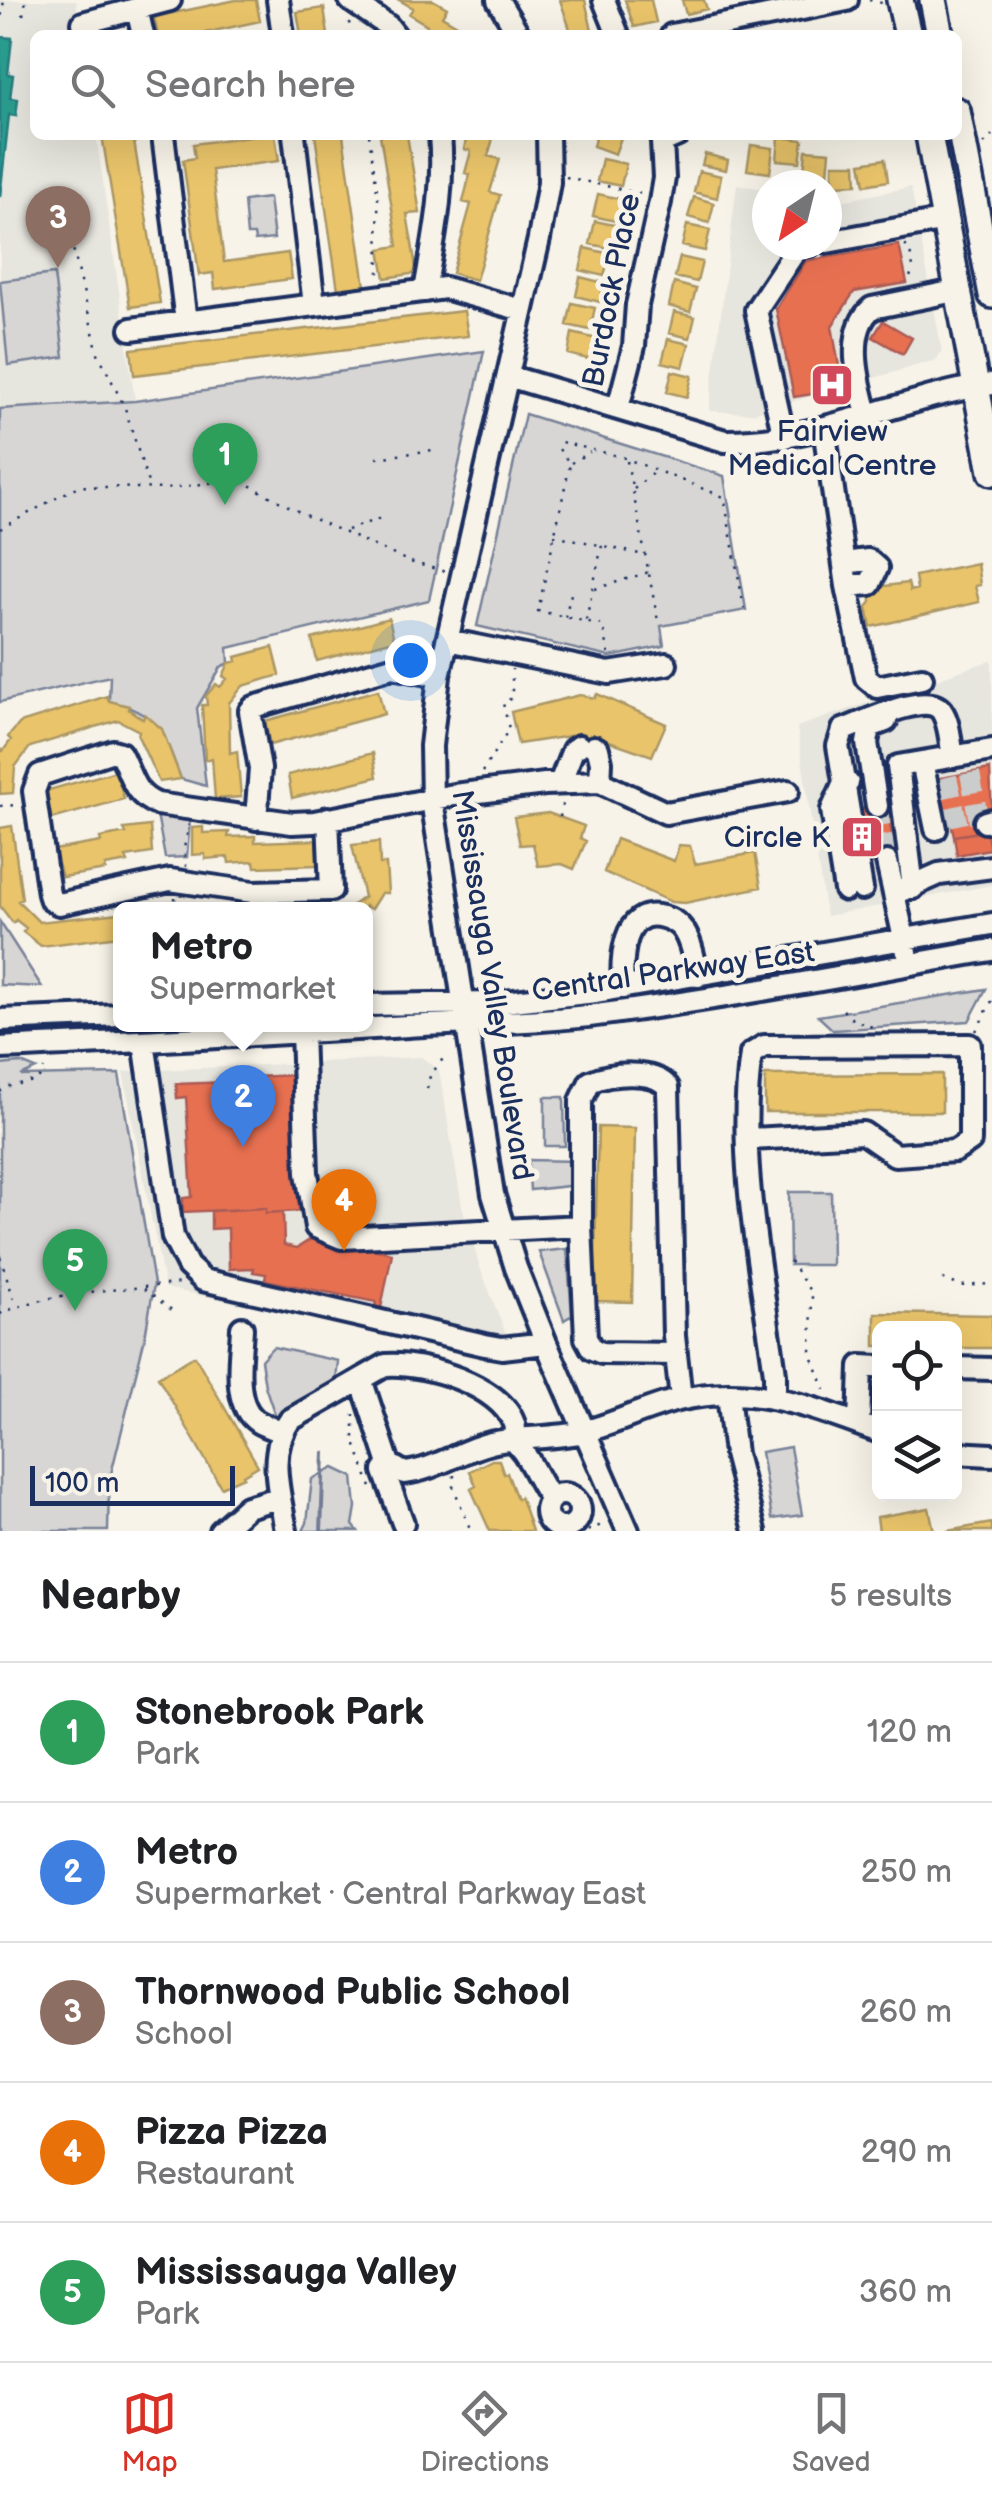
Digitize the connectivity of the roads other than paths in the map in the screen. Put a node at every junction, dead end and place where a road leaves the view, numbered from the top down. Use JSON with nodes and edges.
{"nodes":[{"id":1,"x":170,"y":0,"type":"edge"},
{"id":2,"x":278,"y":0,"type":"edge"},
{"id":3,"x":350,"y":0,"type":"edge"},
{"id":4,"x":498,"y":0,"type":"edge"},
{"id":5,"x":604,"y":0,"type":"edge"},
{"id":6,"x":728,"y":0,"type":"edge"},
{"id":7,"x":847,"y":0,"type":"edge"},
{"id":8,"x":933,"y":0,"type":"edge"},
{"id":9,"x":892,"y":2,"type":"edge"},
{"id":10,"x":137,"y":9,"type":"junction"},
{"id":11,"x":734,"y":22,"type":"junction"},
{"id":12,"x":84,"y":23,"type":"dead end"},
{"id":13,"x":142,"y":30,"type":"edge"},
{"id":14,"x":281,"y":30,"type":"edge"},
{"id":15,"x":391,"y":30,"type":"edge"},
{"id":16,"x":516,"y":30,"type":"edge"},
{"id":17,"x":616,"y":30,"type":"edge"},
{"id":18,"x":696,"y":30,"type":"edge"},
{"id":19,"x":906,"y":30,"type":"edge"},
{"id":20,"x":939,"y":30,"type":"edge"},
{"id":21,"x":962,"y":137,"type":"edge"},
{"id":22,"x":169,"y":140,"type":"edge"},
{"id":23,"x":295,"y":140,"type":"edge"},
{"id":24,"x":440,"y":140,"type":"edge"},
{"id":25,"x":548,"y":140,"type":"edge"},
{"id":26,"x":667,"y":140,"type":"edge"},
{"id":27,"x":930,"y":140,"type":"edge"},
{"id":28,"x":946,"y":220,"type":"junction"},
{"id":29,"x":842,"y":239,"type":"edge"},
{"id":30,"x":789,"y":260,"type":"edge"},
{"id":31,"x":425,"y":290,"type":"junction"},
{"id":32,"x":960,"y":290,"type":"junction"},
{"id":33,"x":992,"y":294,"type":"edge"},
{"id":34,"x":314,"y":305,"type":"junction"},
{"id":35,"x":522,"y":310,"type":"junction"},
{"id":36,"x":186,"y":322,"type":"junction"},
{"id":37,"x":131,"y":329,"type":"dead end"},
{"id":38,"x":508,"y":376,"type":"junction"},
{"id":39,"x":985,"y":385,"type":"edge"},
{"id":40,"x":618,"y":408,"type":"junction"},
{"id":41,"x":868,"y":418,"type":"junction"},
{"id":42,"x":824,"y":428,"type":"junction"},
{"id":43,"x":784,"y":438,"type":"junction"},
{"id":44,"x":992,"y":472,"type":"edge"},
{"id":45,"x":844,"y":563,"type":"junction"},
{"id":46,"x":847,"y":586,"type":"junction"},
{"id":47,"x":447,"y":640,"type":"junction"},
{"id":48,"x":666,"y":664,"type":"dead end"},
{"id":49,"x":439,"y":676,"type":"junction"},
{"id":50,"x":922,"y":678,"type":"dead end"},
{"id":51,"x":991,"y":755,"type":"edge"},
{"id":52,"x":950,"y":764,"type":"junction"},
{"id":53,"x":898,"y":773,"type":"junction"},
{"id":54,"x":872,"y":778,"type":"junction"},
{"id":55,"x":600,"y":782,"type":"junction"},
{"id":56,"x":844,"y":783,"type":"junction"},
{"id":57,"x":560,"y":784,"type":"junction"},
{"id":58,"x":788,"y":790,"type":"dead end"},
{"id":59,"x":432,"y":800,"type":"junction"},
{"id":60,"x":877,"y":806,"type":"tunnel mouth"},
{"id":61,"x":328,"y":818,"type":"junction"},
{"id":62,"x":256,"y":819,"type":"junction"},
{"id":63,"x":909,"y":840,"type":"junction"},
{"id":64,"x":992,"y":856,"type":"edge"},
{"id":65,"x":887,"y":862,"type":"tunnel mouth"},
{"id":66,"x":992,"y":867,"type":"edge"},
{"id":67,"x":854,"y":889,"type":"dead end"},
{"id":68,"x":904,"y":890,"type":"junction"},
{"id":69,"x":992,"y":924,"type":"edge"},
{"id":70,"x":905,"y":940,"type":"junction"},
{"id":71,"x":992,"y":950,"type":"edge"},
{"id":72,"x":910,"y":964,"type":"junction"},
{"id":73,"x":698,"y":976,"type":"junction"},
{"id":74,"x":623,"y":988,"type":"junction"},
{"id":75,"x":464,"y":1002,"type":"junction"},
{"id":76,"x":373,"y":1005,"type":"edge"},
{"id":77,"x":113,"y":1015,"type":"edge"},
{"id":78,"x":0,"y":1020,"type":"edge"},
{"id":79,"x":467,"y":1024,"type":"junction"},
{"id":80,"x":373,"y":1029,"type":"edge"},
{"id":81,"x":302,"y":1032,"type":"joint"},
{"id":82,"x":144,"y":1042,"type":"junction"},
{"id":83,"x":0,"y":1048,"type":"edge"},
{"id":84,"x":749,"y":1139,"type":"junction"},
{"id":85,"x":581,"y":1226,"type":"junction"},
{"id":86,"x":503,"y":1229,"type":"junction"},
{"id":87,"x":242,"y":1328,"type":"dead end"},
{"id":88,"x":546,"y":1343,"type":"junction"},
{"id":89,"x":676,"y":1354,"type":"junction"},
{"id":90,"x":872,"y":1367,"type":"edge"},
{"id":91,"x":962,"y":1368,"type":"edge"},
{"id":92,"x":992,"y":1368,"type":"edge"},
{"id":93,"x":361,"y":1379,"type":"junction"},
{"id":94,"x":728,"y":1394,"type":"junction"},
{"id":95,"x":775,"y":1397,"type":"junction"},
{"id":96,"x":681,"y":1399,"type":"junction"},
{"id":97,"x":859,"y":1424,"type":"junction"},
{"id":98,"x":872,"y":1429,"type":"edge"},
{"id":99,"x":281,"y":1432,"type":"junction"},
{"id":100,"x":584,"y":1432,"type":"junction"},
{"id":101,"x":515,"y":1441,"type":"junction"},
{"id":102,"x":962,"y":1454,"type":"edge"},
{"id":103,"x":992,"y":1455,"type":"edge"},
{"id":104,"x":388,"y":1464,"type":"junction"},
{"id":105,"x":278,"y":1498,"type":"junction"},
{"id":106,"x":551,"y":1499,"type":"dead end"},
{"id":107,"x":403,"y":1523,"type":"dead end"},
{"id":108,"x":220,"y":1531,"type":"edge"},
{"id":109,"x":286,"y":1531,"type":"edge"},
{"id":110,"x":628,"y":1531,"type":"edge"},
{"id":111,"x":755,"y":1531,"type":"edge"}],
"edges":[{"from":1,"to":10,"type":"street"},
{"from":2,"to":14,"type":"street"},
{"from":3,"to":15,"type":"street"},
{"from":4,"to":16,"type":"street"},
{"from":5,"to":17,"type":"street"},
{"from":6,"to":11,"type":"street"},
{"from":7,"to":11,"type":"street"},
{"from":8,"to":20,"type":"main road"},
{"from":9,"to":19,"type":"main road"},
{"from":10,"to":12,"type":"street"},
{"from":10,"to":13,"type":"street"},
{"from":11,"to":18,"type":"street"},
{"from":21,"to":33,"type":"main road"},
{"from":22,"to":36,"type":"street"},
{"from":23,"to":34,"type":"street"},
{"from":24,"to":31,"type":"street"},
{"from":25,"to":35,"type":"street","name":"Mississauga Valley Boulevard"},
{"from":26,"to":40,"type":"street","name":"Burdock Place"},
{"from":27,"to":28,"type":"main road"},
{"from":28,"to":29,"type":"street"},
{"from":28,"to":32,"type":"main road"},
{"from":30,"to":43,"type":"street"},
{"from":31,"to":34,"type":"street"},
{"from":31,"to":35,"type":"street"},
{"from":32,"to":39,"type":"main road"},
{"from":32,"to":41,"type":"street"},
{"from":34,"to":36,"type":"street"},
{"from":35,"to":38,"type":"street","name":"Mississauga Valley Boulevard"},
{"from":36,"to":37,"type":"street"},
{"from":38,"to":40,"type":"street"},
{"from":38,"to":47,"type":"street","name":"Mississauga Valley Boulevard"},
{"from":39,"to":41,"type":"street"},
{"from":39,"to":44,"type":"main road"},
{"from":40,"to":43,"type":"street"},
{"from":41,"to":42,"type":"street"},
{"from":42,"to":43,"type":"street"},
{"from":42,"to":45,"type":"street"},
{"from":45,"to":46,"type":"street"},
{"from":45,"to":46,"type":"street"},
{"from":46,"to":50,"type":"street"},
{"from":47,"to":48,"type":"street"},
{"from":47,"to":49,"type":"street","name":"Mississauga Valley Boulevard"},
{"from":49,"to":59,"type":"street","name":"Mississauga Valley Boulevard"},
{"from":49,"to":62,"type":"street"},
{"from":51,"to":52,"type":"street"},
{"from":52,"to":53,"type":"street"},
{"from":52,"to":54,"type":"street"},
{"from":52,"to":56,"type":"street"},
{"from":52,"to":63,"type":"street"},
{"from":53,"to":54,"type":"street"},
{"from":53,"to":63,"type":"street"},
{"from":54,"to":56,"type":"street"},
{"from":54,"to":60,"type":"street"},
{"from":55,"to":57,"type":"street"},
{"from":55,"to":57,"type":"street"},
{"from":55,"to":58,"type":"street"},
{"from":56,"to":67,"type":"street"},
{"from":57,"to":59,"type":"street"},
{"from":59,"to":61,"type":"street"},
{"from":59,"to":75,"type":"street","name":"Mississauga Valley Boulevard"},
{"from":61,"to":62,"type":"street"},
{"from":61,"to":62,"type":"street"},
{"from":63,"to":64,"type":"street"},
{"from":63,"to":68,"type":"street"},
{"from":65,"to":68,"type":"street"},
{"from":66,"to":68,"type":"street"},
{"from":68,"to":70,"type":"street"},
{"from":69,"to":70,"type":"street","name":"Central Parkway East"},
{"from":70,"to":72,"type":"street"},
{"from":70,"to":73,"type":"street","name":"Central Parkway East"},
{"from":71,"to":72,"type":"street","name":"Central Parkway East"},
{"from":72,"to":79,"type":"street","name":"Central Parkway East"},
{"from":73,"to":74,"type":"street","name":"Central Parkway East"},
{"from":73,"to":74,"type":"street"},
{"from":74,"to":75,"type":"street","name":"Central Parkway East"},
{"from":75,"to":76,"type":"street","name":"Central Parkway East"},
{"from":75,"to":79,"type":"street","name":"Mississauga Valley Boulevard"},
{"from":77,"to":78,"type":"street"},
{"from":79,"to":80,"type":"street","name":"Central Parkway East"},
{"from":79,"to":86,"type":"street","name":"Mississauga Valley Boulevard"},
{"from":81,"to":82,"type":"street","name":"Central Parkway East"},
{"from":81,"to":86,"type":"street"},
{"from":82,"to":83,"type":"street","name":"Central Parkway East"},
{"from":82,"to":88,"type":"street"},
{"from":84,"to":84,"type":"street"},
{"from":84,"to":95,"type":"street"},
{"from":85,"to":86,"type":"street"},
{"from":85,"to":89,"type":"street"},
{"from":85,"to":89,"type":"street"},
{"from":86,"to":88,"type":"street","name":"Mississauga Valley Boulevard"},
{"from":87,"to":99,"type":"street"},
{"from":88,"to":100,"type":"street","name":"Mississauga Valley Boulevard"},
{"from":89,"to":96,"type":"street"},
{"from":90,"to":97,"type":"street"},
{"from":91,"to":92,"type":"street"},
{"from":93,"to":99,"type":"street"},
{"from":93,"to":101,"type":"street"},
{"from":93,"to":104,"type":"street"},
{"from":94,"to":95,"type":"street"},
{"from":94,"to":96,"type":"street"},
{"from":94,"to":111,"type":"street"},
{"from":95,"to":97,"type":"street"},
{"from":96,"to":100,"type":"street"},
{"from":97,"to":98,"type":"street"},
{"from":99,"to":105,"type":"street"},
{"from":100,"to":101,"type":"street"},
{"from":100,"to":110,"type":"street","name":"Mississauga Valley Boulevard"},
{"from":101,"to":104,"type":"street"},
{"from":101,"to":106,"type":"street"},
{"from":102,"to":103,"type":"street"},
{"from":104,"to":107,"type":"street"},
{"from":105,"to":108,"type":"street"},
{"from":105,"to":109,"type":"street"}]}
